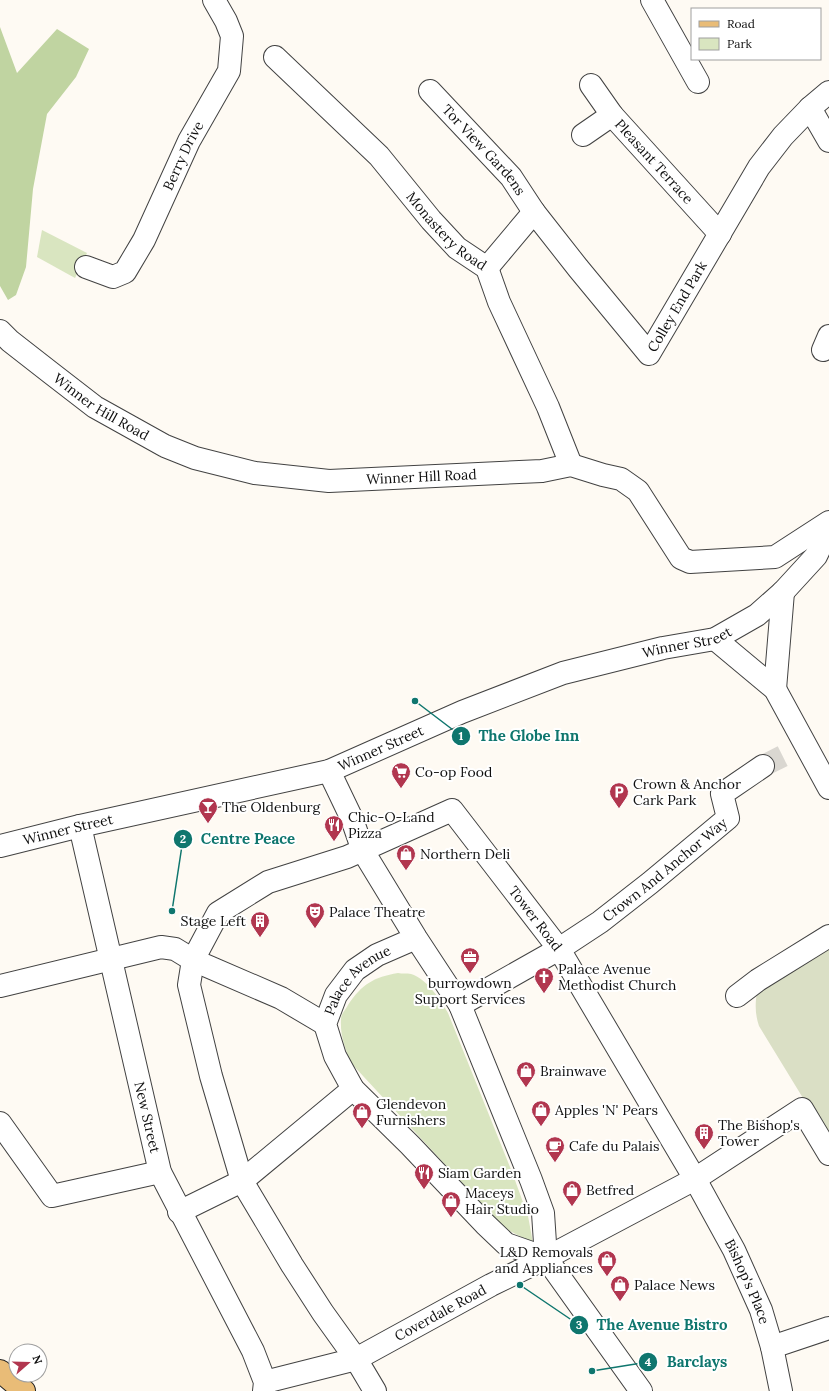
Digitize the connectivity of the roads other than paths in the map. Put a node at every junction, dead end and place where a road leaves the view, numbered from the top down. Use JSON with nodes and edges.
{"nodes":[{"id":1,"x":214,"y":0,"type":"edge"},
{"id":2,"x":652,"y":0,"type":"edge"},
{"id":3,"x":275,"y":57,"type":"dead end"},
{"id":4,"x":698,"y":82,"type":"dead end"},
{"id":5,"x":592,"y":85,"type":"dead end"},
{"id":6,"x":430,"y":92,"type":"dead end"},
{"id":7,"x":829,"y":92,"type":"edge"},
{"id":8,"x":810,"y":108,"type":"junction"},
{"id":9,"x":612,"y":115,"type":"junction"},
{"id":10,"x":583,"y":135,"type":"dead end"},
{"id":11,"x":829,"y":141,"type":"edge"},
{"id":12,"x":534,"y":212,"type":"junction"},
{"id":13,"x":720,"y":234,"type":"junction"},
{"id":14,"x":86,"y":267,"type":"dead end"},
{"id":15,"x":487,"y":268,"type":"junction"},
{"id":16,"x":0,"y":331,"type":"edge"},
{"id":17,"x":571,"y":465,"type":"junction"},
{"id":18,"x":829,"y":522,"type":"edge"},
{"id":19,"x":829,"y":529,"type":"edge"},
{"id":20,"x":783,"y":592,"type":"junction"},
{"id":21,"x":715,"y":639,"type":"junction"},
{"id":22,"x":775,"y":689,"type":"junction"},
{"id":23,"x":763,"y":766,"type":"tunnel mouth"},
{"id":24,"x":329,"y":771,"type":"junction"},
{"id":25,"x":829,"y":788,"type":"edge"},
{"id":26,"x":80,"y":826,"type":"junction"},
{"id":27,"x":0,"y":846,"type":"edge"},
{"id":28,"x":363,"y":851,"type":"junction"},
{"id":29,"x":829,"y":936,"type":"edge"},
{"id":30,"x":416,"y":938,"type":"junction"},
{"id":31,"x":559,"y":949,"type":"junction"},
{"id":32,"x":110,"y":959,"type":"junction"},
{"id":33,"x":193,"y":960,"type":"junction"},
{"id":34,"x":0,"y":986,"type":"edge"},
{"id":35,"x":737,"y":996,"type":"dead end"},
{"id":36,"x":460,"y":1005,"type":"junction"},
{"id":37,"x":325,"y":1024,"type":"junction"},
{"id":38,"x":353,"y":1089,"type":"junction"},
{"id":39,"x":0,"y":1123,"type":"edge"},
{"id":40,"x":829,"y":1154,"type":"edge"},
{"id":41,"x":160,"y":1172,"type":"junction"},
{"id":42,"x":695,"y":1179,"type":"junction"},
{"id":43,"x":242,"y":1181,"type":"junction"},
{"id":44,"x":180,"y":1212,"type":"junction"},
{"id":45,"x":546,"y":1258,"type":"junction"},
{"id":46,"x":829,"y":1328,"type":"edge"},
{"id":47,"x":772,"y":1347,"type":"junction"},
{"id":48,"x":356,"y":1359,"type":"junction"},
{"id":49,"x":0,"y":1371,"type":"edge"},
{"id":50,"x":265,"y":1387,"type":"edge"},
{"id":51,"x":24,"y":1391,"type":"edge"},
{"id":52,"x":375,"y":1391,"type":"edge"},
{"id":53,"x":641,"y":1391,"type":"edge"},
{"id":54,"x":782,"y":1391,"type":"edge"}],
"edges":[{"from":1,"to":14,"type":"street","name":"Berry Drive"},
{"from":2,"to":4,"type":"street"},
{"from":3,"to":15,"type":"street","name":"Monastery Road"},
{"from":5,"to":9,"type":"street"},
{"from":6,"to":12,"type":"street","name":"Tor View Gardens"},
{"from":7,"to":8,"type":"street","name":"Colley End Park"},
{"from":8,"to":11,"type":"street"},
{"from":8,"to":13,"type":"street","name":"Colley End Park"},
{"from":9,"to":10,"type":"street","name":"Pleasant Terrace"},
{"from":9,"to":13,"type":"street","name":"Pleasant Terrace"},
{"from":12,"to":13,"type":"street","name":"Colley End Park"},
{"from":12,"to":15,"type":"street"},
{"from":15,"to":17,"type":"street","name":"Monastery Road"},
{"from":16,"to":17,"type":"street","name":"Winner Hill Road"},
{"from":17,"to":18,"type":"street","name":"Winner Hill Road"},
{"from":19,"to":20,"type":"street","name":"Winner Street"},
{"from":20,"to":21,"type":"street","name":"Winner Street"},
{"from":20,"to":22,"type":"street"},
{"from":21,"to":22,"type":"street"},
{"from":21,"to":24,"type":"street","name":"Winner Street"},
{"from":22,"to":25,"type":"street"},
{"from":23,"to":31,"type":"street","name":"Crown And Anchor Way"},
{"from":24,"to":26,"type":"street","name":"Winner Street"},
{"from":24,"to":28,"type":"street"},
{"from":26,"to":27,"type":"street","name":"Winner Street"},
{"from":26,"to":32,"type":"street","name":"New Street"},
{"from":28,"to":30,"type":"street"},
{"from":28,"to":31,"type":"street","name":"Tower Road"},
{"from":28,"to":33,"type":"street"},
{"from":29,"to":35,"type":"street"},
{"from":30,"to":36,"type":"street"},
{"from":30,"to":37,"type":"street","name":"Palace Avenue"},
{"from":31,"to":36,"type":"street","name":"Crown And Anchor Way"},
{"from":31,"to":42,"type":"street","name":"Tower Road"},
{"from":32,"to":33,"type":"street"},
{"from":32,"to":34,"type":"street"},
{"from":32,"to":41,"type":"street","name":"New Street"},
{"from":33,"to":37,"type":"street"},
{"from":33,"to":43,"type":"street"},
{"from":36,"to":45,"type":"street"},
{"from":37,"to":38,"type":"street","name":"Palace Avenue"},
{"from":38,"to":43,"type":"street"},
{"from":38,"to":45,"type":"street","name":"Palace Avenue"},
{"from":39,"to":41,"type":"street"},
{"from":40,"to":42,"type":"street","name":"Coverdale Road"},
{"from":41,"to":44,"type":"street","name":"New Street"},
{"from":42,"to":45,"type":"street","name":"Coverdale Road"},
{"from":42,"to":47,"type":"street","name":"Bishop's Place"},
{"from":43,"to":44,"type":"street"},
{"from":43,"to":48,"type":"street"},
{"from":44,"to":50,"type":"street","name":"New Street"},
{"from":45,"to":48,"type":"street","name":"Coverdale Road"},
{"from":45,"to":53,"type":"street"},
{"from":46,"to":47,"type":"street"},
{"from":47,"to":54,"type":"street","name":"Bishop's Place"},
{"from":48,"to":50,"type":"street","name":"Coverdale Road"},
{"from":48,"to":52,"type":"street"},
{"from":49,"to":51,"type":"main road"}]}
